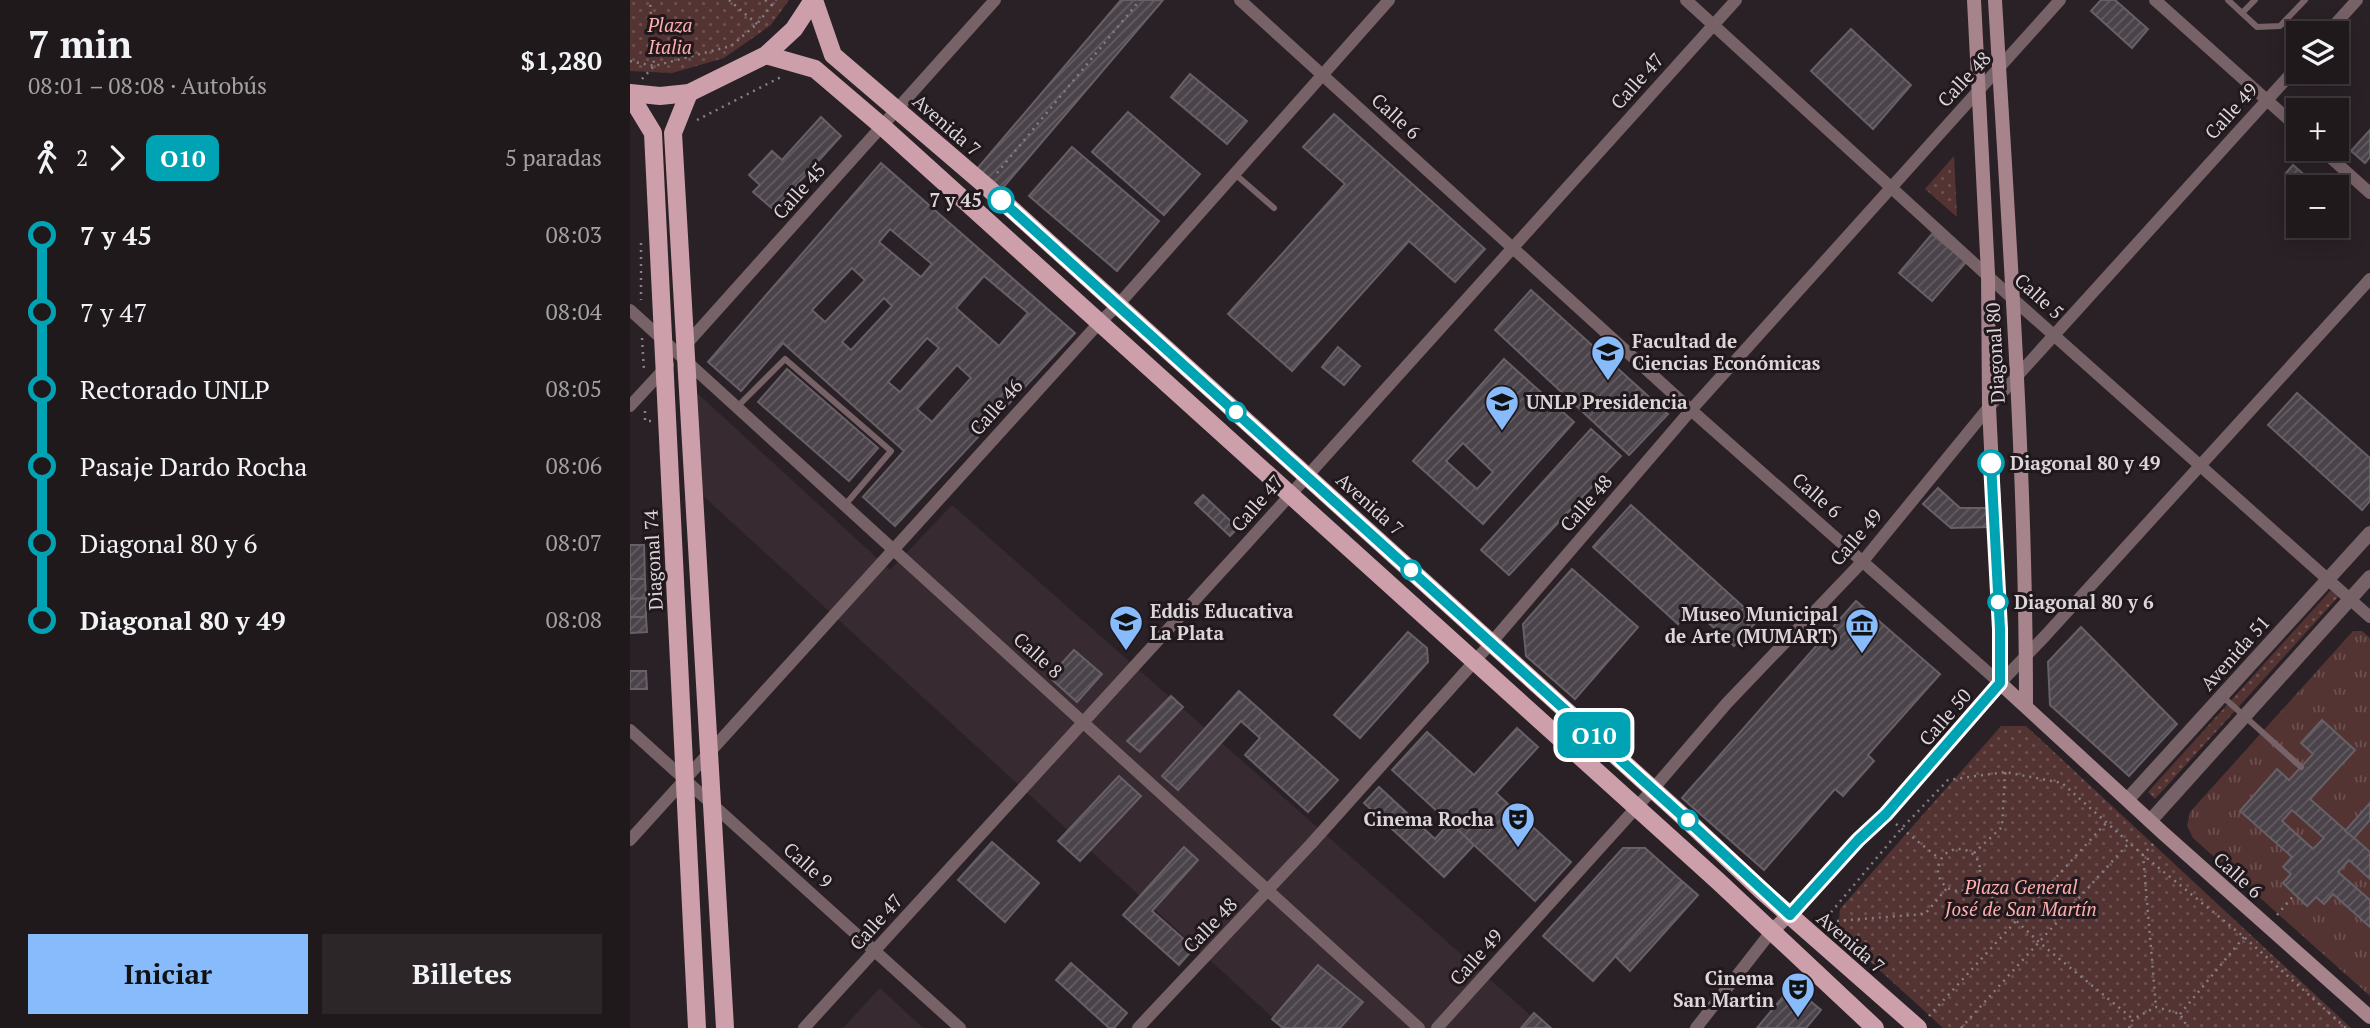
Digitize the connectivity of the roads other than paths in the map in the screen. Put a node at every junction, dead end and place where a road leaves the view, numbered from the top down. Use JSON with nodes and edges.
{"nodes":[{"id":1,"x":814,"y":0,"type":"edge"},
{"id":2,"x":995,"y":0,"type":"edge"},
{"id":3,"x":1240,"y":0,"type":"edge"},
{"id":4,"x":1389,"y":0,"type":"edge"},
{"id":5,"x":1686,"y":0,"type":"edge"},
{"id":6,"x":1736,"y":0,"type":"edge"},
{"id":7,"x":1974,"y":0,"type":"edge"},
{"id":8,"x":1995,"y":0,"type":"edge"},
{"id":9,"x":2060,"y":0,"type":"edge"},
{"id":10,"x":2155,"y":0,"type":"edge"},
{"id":11,"x":2228,"y":0,"type":"edge"},
{"id":12,"x":2255,"y":0,"type":"edge"},
{"id":13,"x":2305,"y":0,"type":"edge"},
{"id":14,"x":2357,"y":0,"type":"edge"},
{"id":15,"x":2242,"y":13,"type":"junction"},
{"id":16,"x":2338,"y":21,"type":"edge"},
{"id":17,"x":1713,"y":25,"type":"junction"},
{"id":18,"x":766,"y":55,"type":"junction"},
{"id":19,"x":1999,"y":70,"type":"junction"},
{"id":20,"x":1322,"y":75,"type":"junction"},
{"id":21,"x":2286,"y":79,"type":"edge"},
{"id":22,"x":633,"y":90,"type":"edge"},
{"id":23,"x":1979,"y":91,"type":"junction"},
{"id":24,"x":689,"y":93,"type":"junction"},
{"id":25,"x":2267,"y":100,"type":"junction"},
{"id":26,"x":898,"y":111,"type":"junction"},
{"id":27,"x":2286,"y":117,"type":"edge"},
{"id":28,"x":883,"y":127,"type":"junction"},
{"id":29,"x":2334,"y":161,"type":"edge"},
{"id":30,"x":1235,"y":174,"type":"junction"},
{"id":31,"x":1891,"y":186,"type":"junction"},
{"id":32,"x":2370,"y":193,"type":"edge"},
{"id":33,"x":1274,"y":208,"type":"dead end"},
{"id":34,"x":1512,"y":248,"type":"junction"},
{"id":35,"x":1988,"y":274,"type":"junction"},
{"id":36,"x":2370,"y":279,"type":"edge"},
{"id":37,"x":2012,"y":298,"type":"junction"},
{"id":38,"x":1118,"y":305,"type":"junction"},
{"id":39,"x":630,"y":310,"type":"edge"},
{"id":40,"x":1099,"y":323,"type":"junction"},
{"id":41,"x":2054,"y":336,"type":"junction"},
{"id":42,"x":662,"y":339,"type":"junction"},
{"id":43,"x":683,"y":353,"type":"junction"},
{"id":44,"x":664,"y":369,"type":"junction"},
{"id":45,"x":2016,"y":378,"type":"junction"},
{"id":46,"x":630,"y":406,"type":"edge"},
{"id":47,"x":738,"y":407,"type":"junction"},
{"id":48,"x":1989,"y":407,"type":"junction"},
{"id":49,"x":1691,"y":410,"type":"junction"},
{"id":50,"x":2201,"y":466,"type":"junction"},
{"id":51,"x":1306,"y":476,"type":"junction"},
{"id":52,"x":1289,"y":495,"type":"junction"},
{"id":53,"x":845,"y":505,"type":"junction"},
{"id":54,"x":2370,"y":533,"type":"edge"},
{"id":55,"x":893,"y":550,"type":"junction"},
{"id":56,"x":1863,"y":561,"type":"junction"},
{"id":57,"x":2370,"y":576,"type":"edge"},
{"id":58,"x":2328,"y":580,"type":"junction"},
{"id":59,"x":2350,"y":599,"type":"junction"},
{"id":60,"x":2370,"y":617,"type":"edge"},
{"id":61,"x":1491,"y":642,"type":"junction"},
{"id":62,"x":2026,"y":655,"type":"junction"},
{"id":63,"x":1474,"y":661,"type":"junction"},
{"id":64,"x":2000,"y":683,"type":"junction"},
{"id":65,"x":2222,"y":696,"type":"junction"},
{"id":66,"x":2026,"y":705,"type":"junction"},
{"id":67,"x":2245,"y":716,"type":"junction"},
{"id":68,"x":1083,"y":722,"type":"junction"},
{"id":69,"x":630,"y":730,"type":"edge"},
{"id":70,"x":710,"y":752,"type":"junction"},
{"id":71,"x":2301,"y":767,"type":"dead end"},
{"id":72,"x":685,"y":780,"type":"junction"},
{"id":73,"x":1653,"y":789,"type":"junction"},
{"id":74,"x":2128,"y":799,"type":"junction"},
{"id":75,"x":713,"y":805,"type":"junction"},
{"id":76,"x":1637,"y":807,"type":"junction"},
{"id":77,"x":2151,"y":820,"type":"junction"},
{"id":78,"x":630,"y":840,"type":"edge"},
{"id":79,"x":1269,"y":891,"type":"junction"},
{"id":80,"x":1790,"y":915,"type":"junction"},
{"id":81,"x":1772,"y":932,"type":"junction"},
{"id":82,"x":876,"y":952,"type":"junction"},
{"id":83,"x":2370,"y":1017,"type":"edge"},
{"id":84,"x":1926,"y":1025,"type":"edge"},
{"id":85,"x":697,"y":1028,"type":"edge"},
{"id":86,"x":725,"y":1028,"type":"edge"},
{"id":87,"x":804,"y":1028,"type":"edge"},
{"id":88,"x":960,"y":1028,"type":"edge"},
{"id":89,"x":1138,"y":1028,"type":"edge"},
{"id":90,"x":1419,"y":1028,"type":"edge"},
{"id":91,"x":1437,"y":1028,"type":"edge"},
{"id":92,"x":1696,"y":1028,"type":"edge"},
{"id":93,"x":1875,"y":1028,"type":"edge"}],
"edges":[{"from":1,"to":18,"type":"main road"},
{"from":1,"to":26,"type":"main road","name":"Avenida 7"},
{"from":2,"to":26,"type":"street","name":"Calle 45"},
{"from":3,"to":20,"type":"street","name":"Calle 6"},
{"from":4,"to":20,"type":"street","name":"Calle 46"},
{"from":5,"to":17,"type":"street","name":"Calle 5"},
{"from":6,"to":17,"type":"street","name":"Calle 47"},
{"from":7,"to":23,"type":"main road","name":"Diagonal 80"},
{"from":8,"to":19,"type":"main road","name":"Diagonal 80"},
{"from":9,"to":19,"type":"street","name":"Calle 48"},
{"from":10,"to":25,"type":"street"},
{"from":11,"to":15,"type":"lane"},
{"from":12,"to":15,"type":"lane"},
{"from":13,"to":15,"type":"lane"},
{"from":14,"to":16,"type":"street"},
{"from":17,"to":31,"type":"street","name":"Calle 5"},
{"from":17,"to":34,"type":"street","name":"Calle 47"},
{"from":18,"to":24,"type":"main road"},
{"from":18,"to":28,"type":"main road"},
{"from":19,"to":23,"type":"street","name":"Calle 48"},
{"from":19,"to":37,"type":"main road","name":"Diagonal 80"},
{"from":20,"to":30,"type":"street","name":"Calle 46"},
{"from":20,"to":34,"type":"street","name":"Calle 6"},
{"from":21,"to":25,"type":"street","name":"Calle 49"},
{"from":22,"to":24,"type":"main road"},
{"from":22,"to":42,"type":"main road","name":"Diagonal 74"},
{"from":23,"to":31,"type":"street","name":"Calle 48"},
{"from":23,"to":35,"type":"main road","name":"Diagonal 80"},
{"from":24,"to":43,"type":"main road"},
{"from":25,"to":27,"type":"street"},
{"from":25,"to":41,"type":"street","name":"Calle 49"},
{"from":26,"to":28,"type":"street","name":"Calle 45"},
{"from":26,"to":38,"type":"main road","name":"Avenida 7"},
{"from":28,"to":40,"type":"main road"},
{"from":28,"to":43,"type":"street","name":"Calle 45"},
{"from":29,"to":32,"type":"street"},
{"from":30,"to":33,"type":"lane"},
{"from":30,"to":38,"type":"street","name":"Calle 46"},
{"from":31,"to":35,"type":"street","name":"Calle 5"},
{"from":31,"to":49,"type":"street","name":"Calle 48"},
{"from":34,"to":49,"type":"street","name":"Calle 6"},
{"from":34,"to":51,"type":"street","name":"Calle 47"},
{"from":35,"to":37,"type":"street","name":"Calle 5"},
{"from":35,"to":48,"type":"main road","name":"Diagonal 80"},
{"from":36,"to":50,"type":"street","name":"Calle 50"},
{"from":37,"to":41,"type":"street","name":"Calle 5"},
{"from":37,"to":45,"type":"main road","name":"Diagonal 80"},
{"from":38,"to":40,"type":"street","name":"Calle 46"},
{"from":38,"to":51,"type":"main road","name":"Avenida 7"},
{"from":39,"to":42,"type":"street","name":"Calle 8"},
{"from":40,"to":52,"type":"main road"},
{"from":40,"to":55,"type":"street","name":"Calle 46"},
{"from":41,"to":45,"type":"street","name":"Calle 49"},
{"from":41,"to":50,"type":"street","name":"Calle 5"},
{"from":42,"to":43,"type":"street","name":"Calle 8"},
{"from":42,"to":44,"type":"main road","name":"Diagonal 74"},
{"from":43,"to":44,"type":"street","name":"Calle 45"},
{"from":43,"to":47,"type":"street","name":"Calle 8"},
{"from":43,"to":70,"type":"main road"},
{"from":44,"to":46,"type":"street","name":"Calle 45"},
{"from":44,"to":72,"type":"main road","name":"Diagonal 74"},
{"from":45,"to":48,"type":"street","name":"Calle 49"},
{"from":45,"to":62,"type":"main road","name":"Diagonal 80"},
{"from":47,"to":53,"type":"street","name":"Calle 8"},
{"from":47,"to":53,"type":"lane"},
{"from":48,"to":56,"type":"street","name":"Calle 49"},
{"from":48,"to":64,"type":"main road","name":"Diagonal 80"},
{"from":49,"to":56,"type":"street","name":"Calle 6"},
{"from":49,"to":61,"type":"street","name":"Calle 48"},
{"from":50,"to":58,"type":"street","name":"Calle 5"},
{"from":50,"to":62,"type":"street","name":"Calle 50"},
{"from":51,"to":52,"type":"street","name":"Calle 47"},
{"from":51,"to":61,"type":"main road","name":"Avenida 7"},
{"from":52,"to":63,"type":"main road"},
{"from":52,"to":68,"type":"street","name":"Calle 47"},
{"from":53,"to":55,"type":"street","name":"Calle 8"},
{"from":54,"to":58,"type":"street","name":"Avenida 51"},
{"from":55,"to":68,"type":"street","name":"Calle 8"},
{"from":55,"to":70,"type":"street","name":"Calle 46"},
{"from":56,"to":64,"type":"street","name":"Calle 6"},
{"from":56,"to":73,"type":"street","name":"Calle 49"},
{"from":57,"to":59,"type":"street"},
{"from":58,"to":59,"type":"street","name":"Calle 5"},
{"from":58,"to":65,"type":"street","name":"Avenida 51"},
{"from":59,"to":60,"type":"street","name":"Calle 5"},
{"from":59,"to":67,"type":"street"},
{"from":61,"to":63,"type":"street","name":"Calle 48"},
{"from":61,"to":73,"type":"main road","name":"Avenida 7"},
{"from":62,"to":64,"type":"street","name":"Calle 50"},
{"from":62,"to":66,"type":"main road","name":"Diagonal 80"},
{"from":63,"to":76,"type":"main road"},
{"from":63,"to":79,"type":"street","name":"Calle 48"},
{"from":64,"to":66,"type":"main road","name":"Calle 6"},
{"from":64,"to":80,"type":"main road","name":"Calle 50"},
{"from":65,"to":67,"type":"lane"},
{"from":65,"to":74,"type":"street","name":"Avenida 51"},
{"from":66,"to":74,"type":"main road","name":"Calle 6"},
{"from":67,"to":71,"type":"lane"},
{"from":67,"to":77,"type":"street"},
{"from":68,"to":79,"type":"street","name":"Calle 8"},
{"from":68,"to":82,"type":"street","name":"Calle 47"},
{"from":69,"to":72,"type":"street","name":"Calle 9"},
{"from":70,"to":72,"type":"street","name":"Calle 46"},
{"from":70,"to":75,"type":"main road"},
{"from":72,"to":75,"type":"street","name":"Calle 9"},
{"from":72,"to":78,"type":"street","name":"Calle 46"},
{"from":72,"to":85,"type":"main road","name":"Diagonal 74"},
{"from":73,"to":76,"type":"street","name":"Calle 49"},
{"from":73,"to":80,"type":"main road","name":"Avenida 7"},
{"from":74,"to":77,"type":"main road","name":"Calle 6"},
{"from":75,"to":82,"type":"street","name":"Calle 9"},
{"from":75,"to":86,"type":"main road"},
{"from":76,"to":81,"type":"main road"},
{"from":76,"to":91,"type":"street","name":"Calle 49"},
{"from":77,"to":83,"type":"main road","name":"Calle 6"},
{"from":79,"to":89,"type":"street","name":"Calle 48"},
{"from":79,"to":90,"type":"street","name":"Calle 8"},
{"from":80,"to":81,"type":"main road","name":"Calle 50"},
{"from":80,"to":84,"type":"main road","name":"Avenida 7"},
{"from":81,"to":92,"type":"street","name":"Calle 50"},
{"from":81,"to":93,"type":"main road"},
{"from":82,"to":87,"type":"street","name":"Calle 47"},
{"from":82,"to":88,"type":"street","name":"Calle 9"}]}
